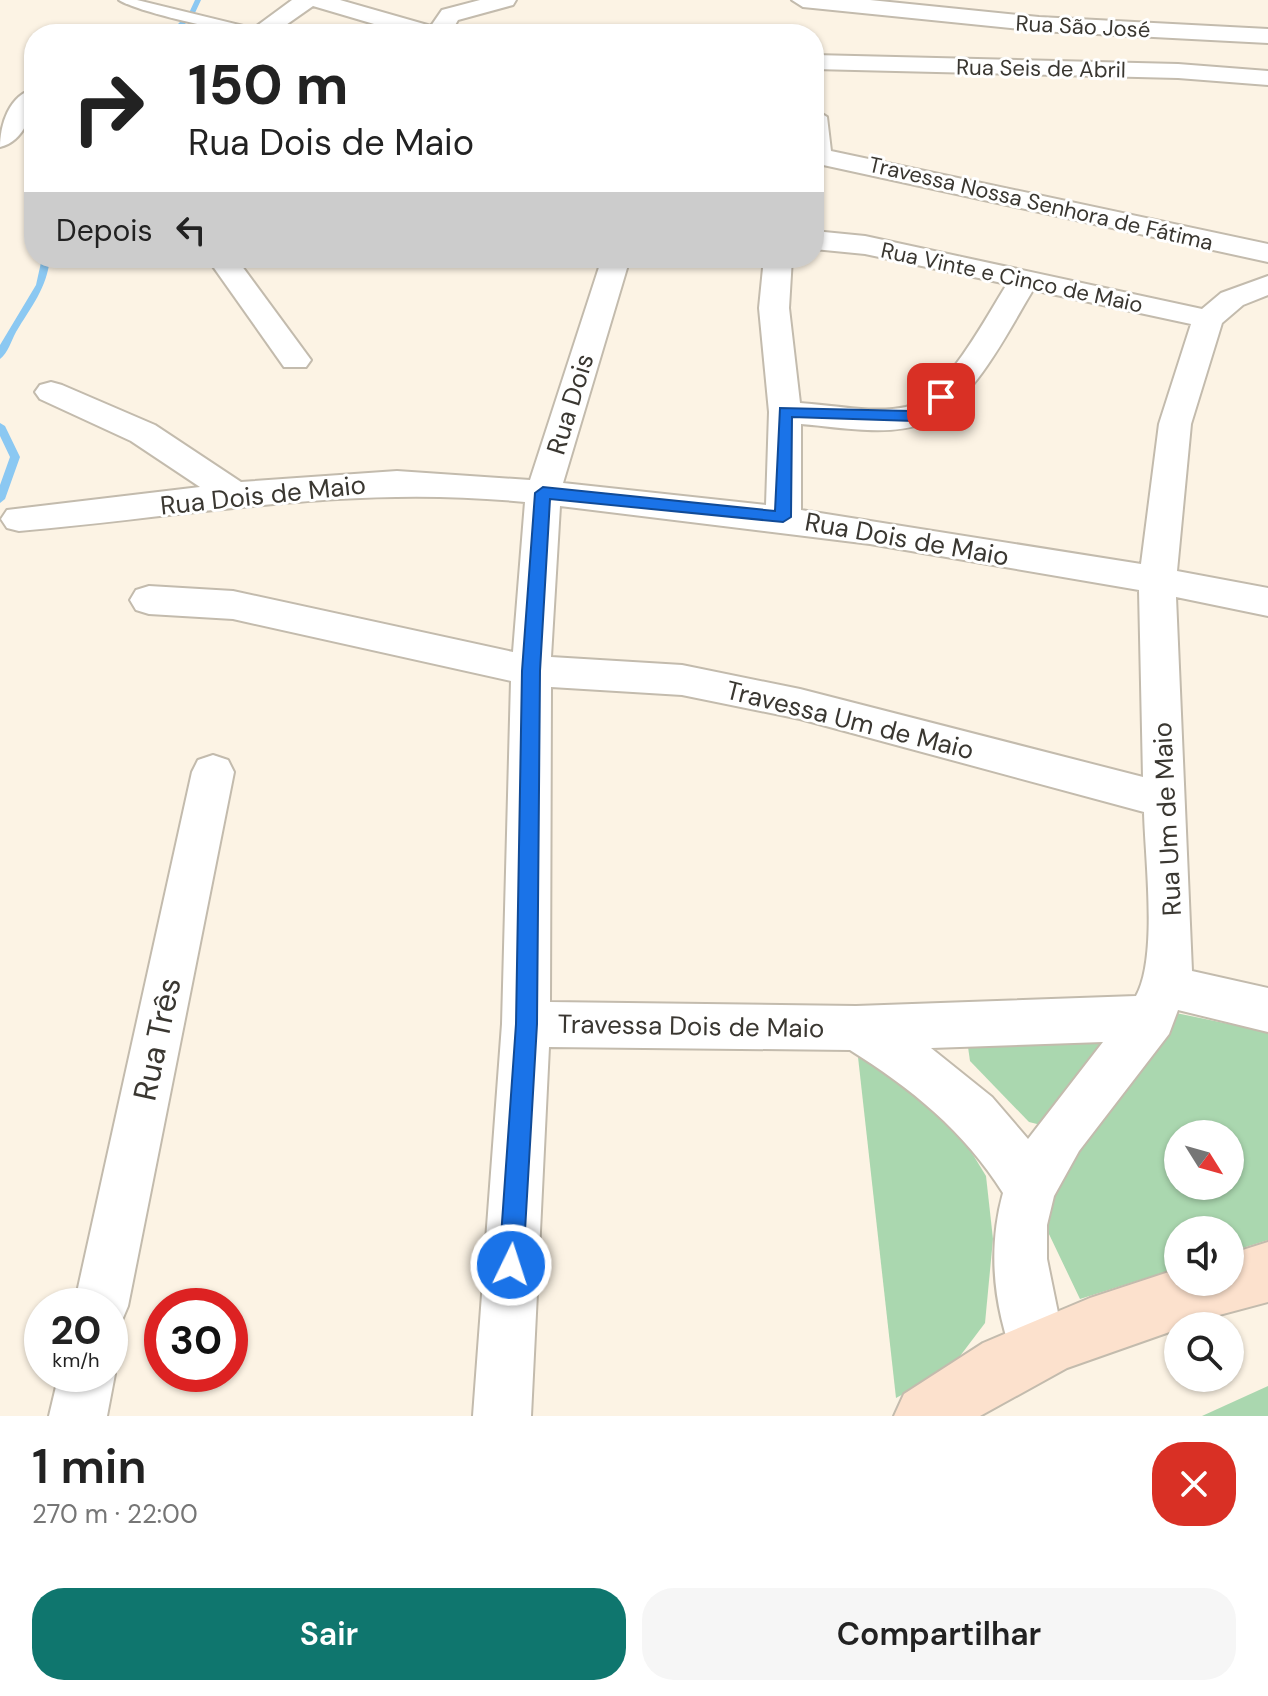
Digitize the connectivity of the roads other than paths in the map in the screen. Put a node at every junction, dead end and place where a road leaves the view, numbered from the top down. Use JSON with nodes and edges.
{"nodes":[{"id":1,"x":125,"y":0,"type":"edge"},
{"id":2,"x":307,"y":0,"type":"edge"},
{"id":3,"x":316,"y":0,"type":"edge"},
{"id":4,"x":505,"y":0,"type":"edge"},
{"id":5,"x":803,"y":0,"type":"edge"},
{"id":6,"x":219,"y":24,"type":"edge"},
{"id":7,"x":273,"y":24,"type":"edge"},
{"id":8,"x":401,"y":24,"type":"edge"},
{"id":9,"x":443,"y":24,"type":"edge"},
{"id":10,"x":1268,"y":36,"type":"edge"},
{"id":11,"x":824,"y":62,"type":"edge"},
{"id":12,"x":1268,"y":78,"type":"edge"},
{"id":13,"x":24,"y":98,"type":"edge"},
{"id":14,"x":0,"y":102,"type":"edge"},
{"id":15,"x":24,"y":109,"type":"edge"},
{"id":16,"x":0,"y":139,"type":"edge"},
{"id":17,"x":824,"y":157,"type":"edge"},
{"id":18,"x":824,"y":241,"type":"edge"},
{"id":19,"x":1268,"y":253,"type":"edge"},
{"id":20,"x":228,"y":268,"type":"edge"},
{"id":21,"x":613,"y":268,"type":"edge"},
{"id":22,"x":777,"y":268,"type":"edge"},
{"id":23,"x":1025,"y":280,"type":"junction"},
{"id":24,"x":1268,"y":285,"type":"edge"},
{"id":25,"x":1208,"y":319,"type":"junction"},
{"id":26,"x":295,"y":360,"type":"dead end"},
{"id":27,"x":51,"y":392,"type":"dead end"},
{"id":28,"x":785,"y":412,"type":"junction"},
{"id":29,"x":543,"y":493,"type":"junction"},
{"id":30,"x":235,"y":494,"type":"junction"},
{"id":31,"x":783,"y":517,"type":"junction"},
{"id":32,"x":19,"y":519,"type":"dead end"},
{"id":33,"x":1157,"y":582,"type":"junction"},
{"id":34,"x":149,"y":600,"type":"dead end"},
{"id":35,"x":1268,"y":602,"type":"edge"},
{"id":36,"x":531,"y":671,"type":"junction"},
{"id":37,"x":213,"y":772,"type":"dead end"},
{"id":38,"x":1165,"y":800,"type":"junction"},
{"id":39,"x":1159,"y":1002,"type":"junction"},
{"id":40,"x":1268,"y":1010,"type":"edge"},
{"id":41,"x":526,"y":1024,"type":"junction"},
{"id":42,"x":856,"y":1028,"type":"junction"},
{"id":43,"x":1029,"y":1187,"type":"junction"},
{"id":44,"x":1268,"y":1272,"type":"edge"},
{"id":45,"x":105,"y":1288,"type":"edge"},
{"id":46,"x":1037,"y":1347,"type":"junction"},
{"id":47,"x":83,"y":1392,"type":"edge"},
{"id":48,"x":78,"y":1416,"type":"edge"},
{"id":49,"x":502,"y":1416,"type":"edge"},
{"id":50,"x":926,"y":1416,"type":"edge"}],
"edges":[{"from":1,"to":6,"type":"lane"},
{"from":2,"to":7,"type":"street"},
{"from":3,"to":8,"type":"street"},
{"from":4,"to":9,"type":"street"},
{"from":5,"to":10,"type":"street","name":"Rua São José"},
{"from":11,"to":12,"type":"street","name":"Rua Seis de Abril"},
{"from":13,"to":14,"type":"street"},
{"from":15,"to":16,"type":"street"},
{"from":17,"to":19,"type":"street","name":"Travessa Nossa Senhora de Fátima"},
{"from":18,"to":23,"type":"street","name":"Rua Vinte e Cinco de Maio"},
{"from":20,"to":26,"type":"street"},
{"from":21,"to":29,"type":"street","name":"Rua Dois"},
{"from":22,"to":28,"type":"street"},
{"from":23,"to":25,"type":"street","name":"Rua Vinte e Cinco de Maio"},
{"from":23,"to":28,"type":"street"},
{"from":24,"to":25,"type":"street"},
{"from":25,"to":33,"type":"street","name":"Rua Um de Maio"},
{"from":27,"to":30,"type":"street"},
{"from":28,"to":31,"type":"street"},
{"from":29,"to":30,"type":"street","name":"Rua Dois de Maio"},
{"from":29,"to":31,"type":"street","name":"Rua Dois de Maio"},
{"from":29,"to":36,"type":"street","name":"Rua Dois"},
{"from":30,"to":32,"type":"street","name":"Rua Dois de Maio"},
{"from":31,"to":33,"type":"street","name":"Rua Dois de Maio"},
{"from":33,"to":35,"type":"street","name":"Rua Dois de Maio"},
{"from":33,"to":38,"type":"street","name":"Rua Um de Maio"},
{"from":34,"to":36,"type":"street","name":"Travessa Um de Maio"},
{"from":36,"to":38,"type":"street","name":"Travessa Um de Maio"},
{"from":36,"to":41,"type":"street","name":"Rua Dois"},
{"from":37,"to":45,"type":"street","name":"Rua Três"},
{"from":38,"to":39,"type":"street","name":"Rua Um de Maio"},
{"from":39,"to":40,"type":"street","name":"Travessa Dois de Maio"},
{"from":39,"to":42,"type":"street","name":"Travessa Dois de Maio"},
{"from":39,"to":43,"type":"street"},
{"from":41,"to":42,"type":"street","name":"Travessa Dois de Maio"},
{"from":41,"to":49,"type":"street","name":"Rua Dois"},
{"from":42,"to":43,"type":"street","name":"Travessa Dois de Maio"},
{"from":43,"to":46,"type":"street"},
{"from":44,"to":46,"type":"main road"},
{"from":46,"to":50,"type":"main road"},
{"from":47,"to":48,"type":"street"}]}
